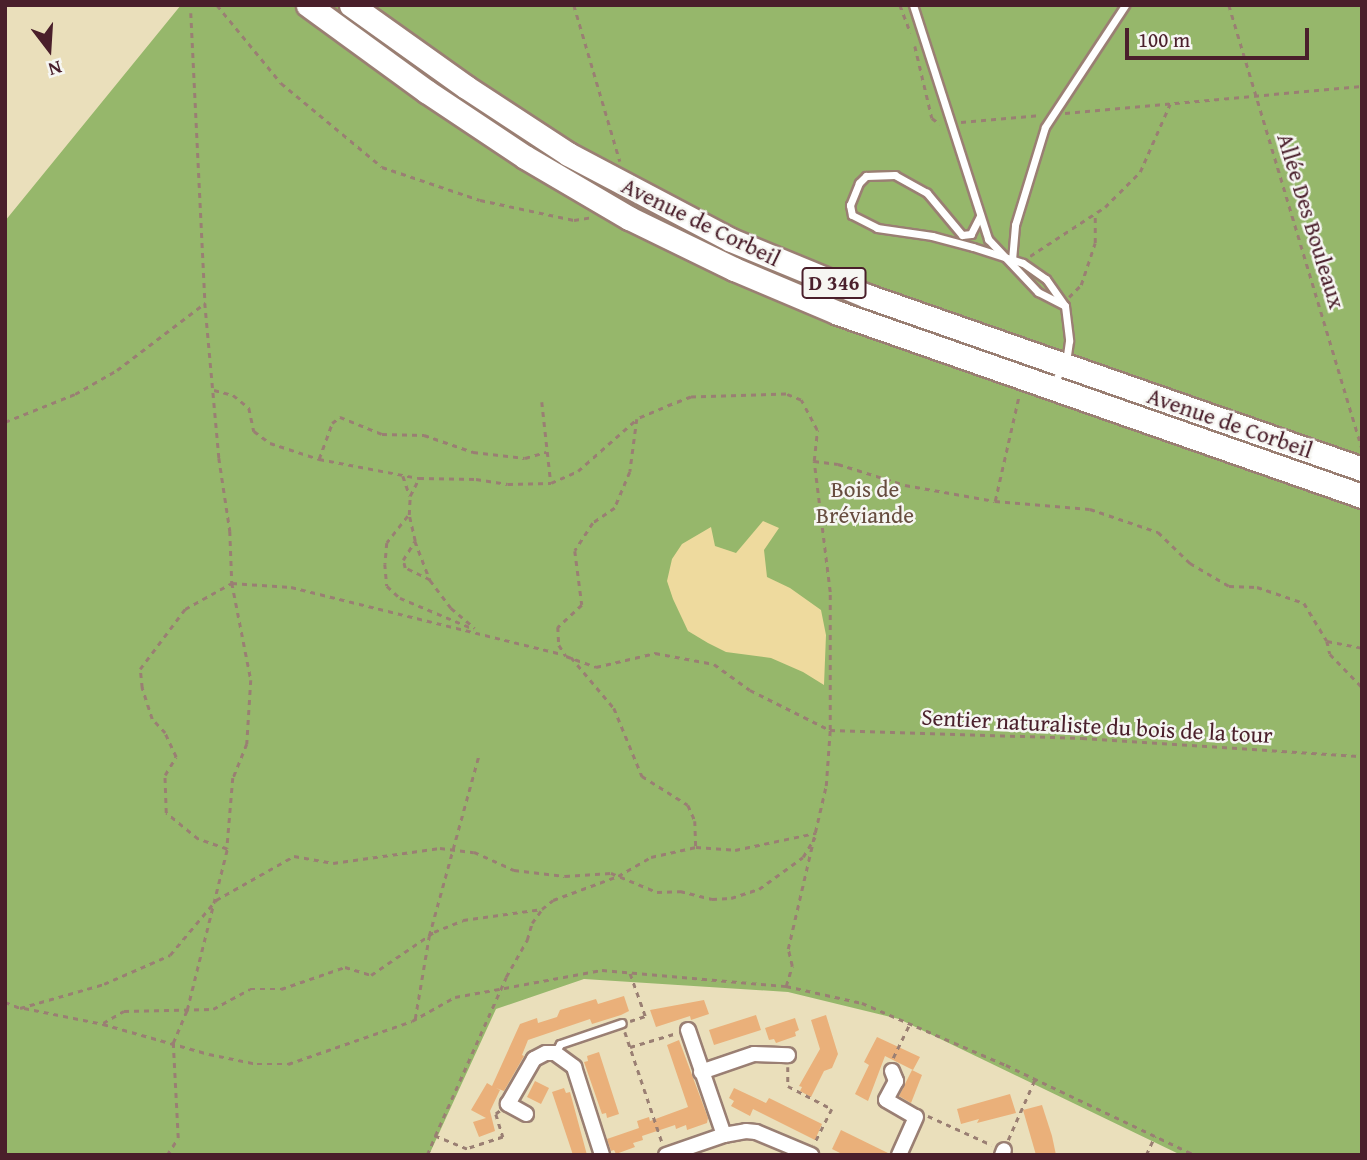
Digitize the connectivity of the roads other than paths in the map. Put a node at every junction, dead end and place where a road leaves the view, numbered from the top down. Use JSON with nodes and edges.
{"nodes":[{"id":1,"x":307,"y":5,"type":"edge"},
{"id":2,"x":351,"y":5,"type":"edge"},
{"id":3,"x":913,"y":5,"type":"edge"},
{"id":4,"x":1125,"y":5,"type":"edge"},
{"id":5,"x":980,"y":216,"type":"junction"},
{"id":6,"x":1009,"y":260,"type":"junction"},
{"id":7,"x":1064,"y":304,"type":"junction"},
{"id":8,"x":1063,"y":366,"type":"junction"},
{"id":9,"x":1052,"y":388,"type":"junction"},
{"id":10,"x":1362,"y":469,"type":"edge"},
{"id":11,"x":1362,"y":496,"type":"edge"},
{"id":12,"x":622,"y":1023,"type":"road end"},
{"id":13,"x":688,"y":1030,"type":"road end"},
{"id":14,"x":555,"y":1053,"type":"junction"},
{"id":15,"x":788,"y":1055,"type":"road end"},
{"id":16,"x":892,"y":1071,"type":"road end"},
{"id":17,"x":701,"y":1072,"type":"junction"},
{"id":18,"x":526,"y":1114,"type":"dead end"},
{"id":19,"x":724,"y":1135,"type":"junction"},
{"id":20,"x":810,"y":1154,"type":"edge"},
{"id":21,"x":602,"y":1155,"type":"edge"},
{"id":22,"x":666,"y":1155,"type":"edge"},
{"id":23,"x":899,"y":1155,"type":"edge"}],
"edges":[{"from":1,"to":9,"type":"main road","number":"D 346"},
{"from":2,"to":8,"type":"main road","name":"Avenue de Corbeil","number":"D 346"},
{"from":3,"to":5,"type":"lane"},
{"from":4,"to":6,"type":"lane"},
{"from":5,"to":6,"type":"lane"},
{"from":5,"to":6,"type":"lane"},
{"from":6,"to":7,"type":"lane"},
{"from":6,"to":7,"type":"lane"},
{"from":7,"to":8,"type":"lane"},
{"from":8,"to":9,"type":"lane"},
{"from":8,"to":10,"type":"main road","name":"Avenue de Corbeil","number":"D 346"},
{"from":9,"to":11,"type":"main road","number":"D 346"},
{"from":12,"to":14,"type":"lane"},
{"from":13,"to":17,"type":"street"},
{"from":14,"to":18,"type":"street"},
{"from":14,"to":21,"type":"street"},
{"from":15,"to":17,"type":"street"},
{"from":16,"to":23,"type":"street"},
{"from":17,"to":19,"type":"street"},
{"from":19,"to":20,"type":"street"},
{"from":19,"to":22,"type":"street"}]}
